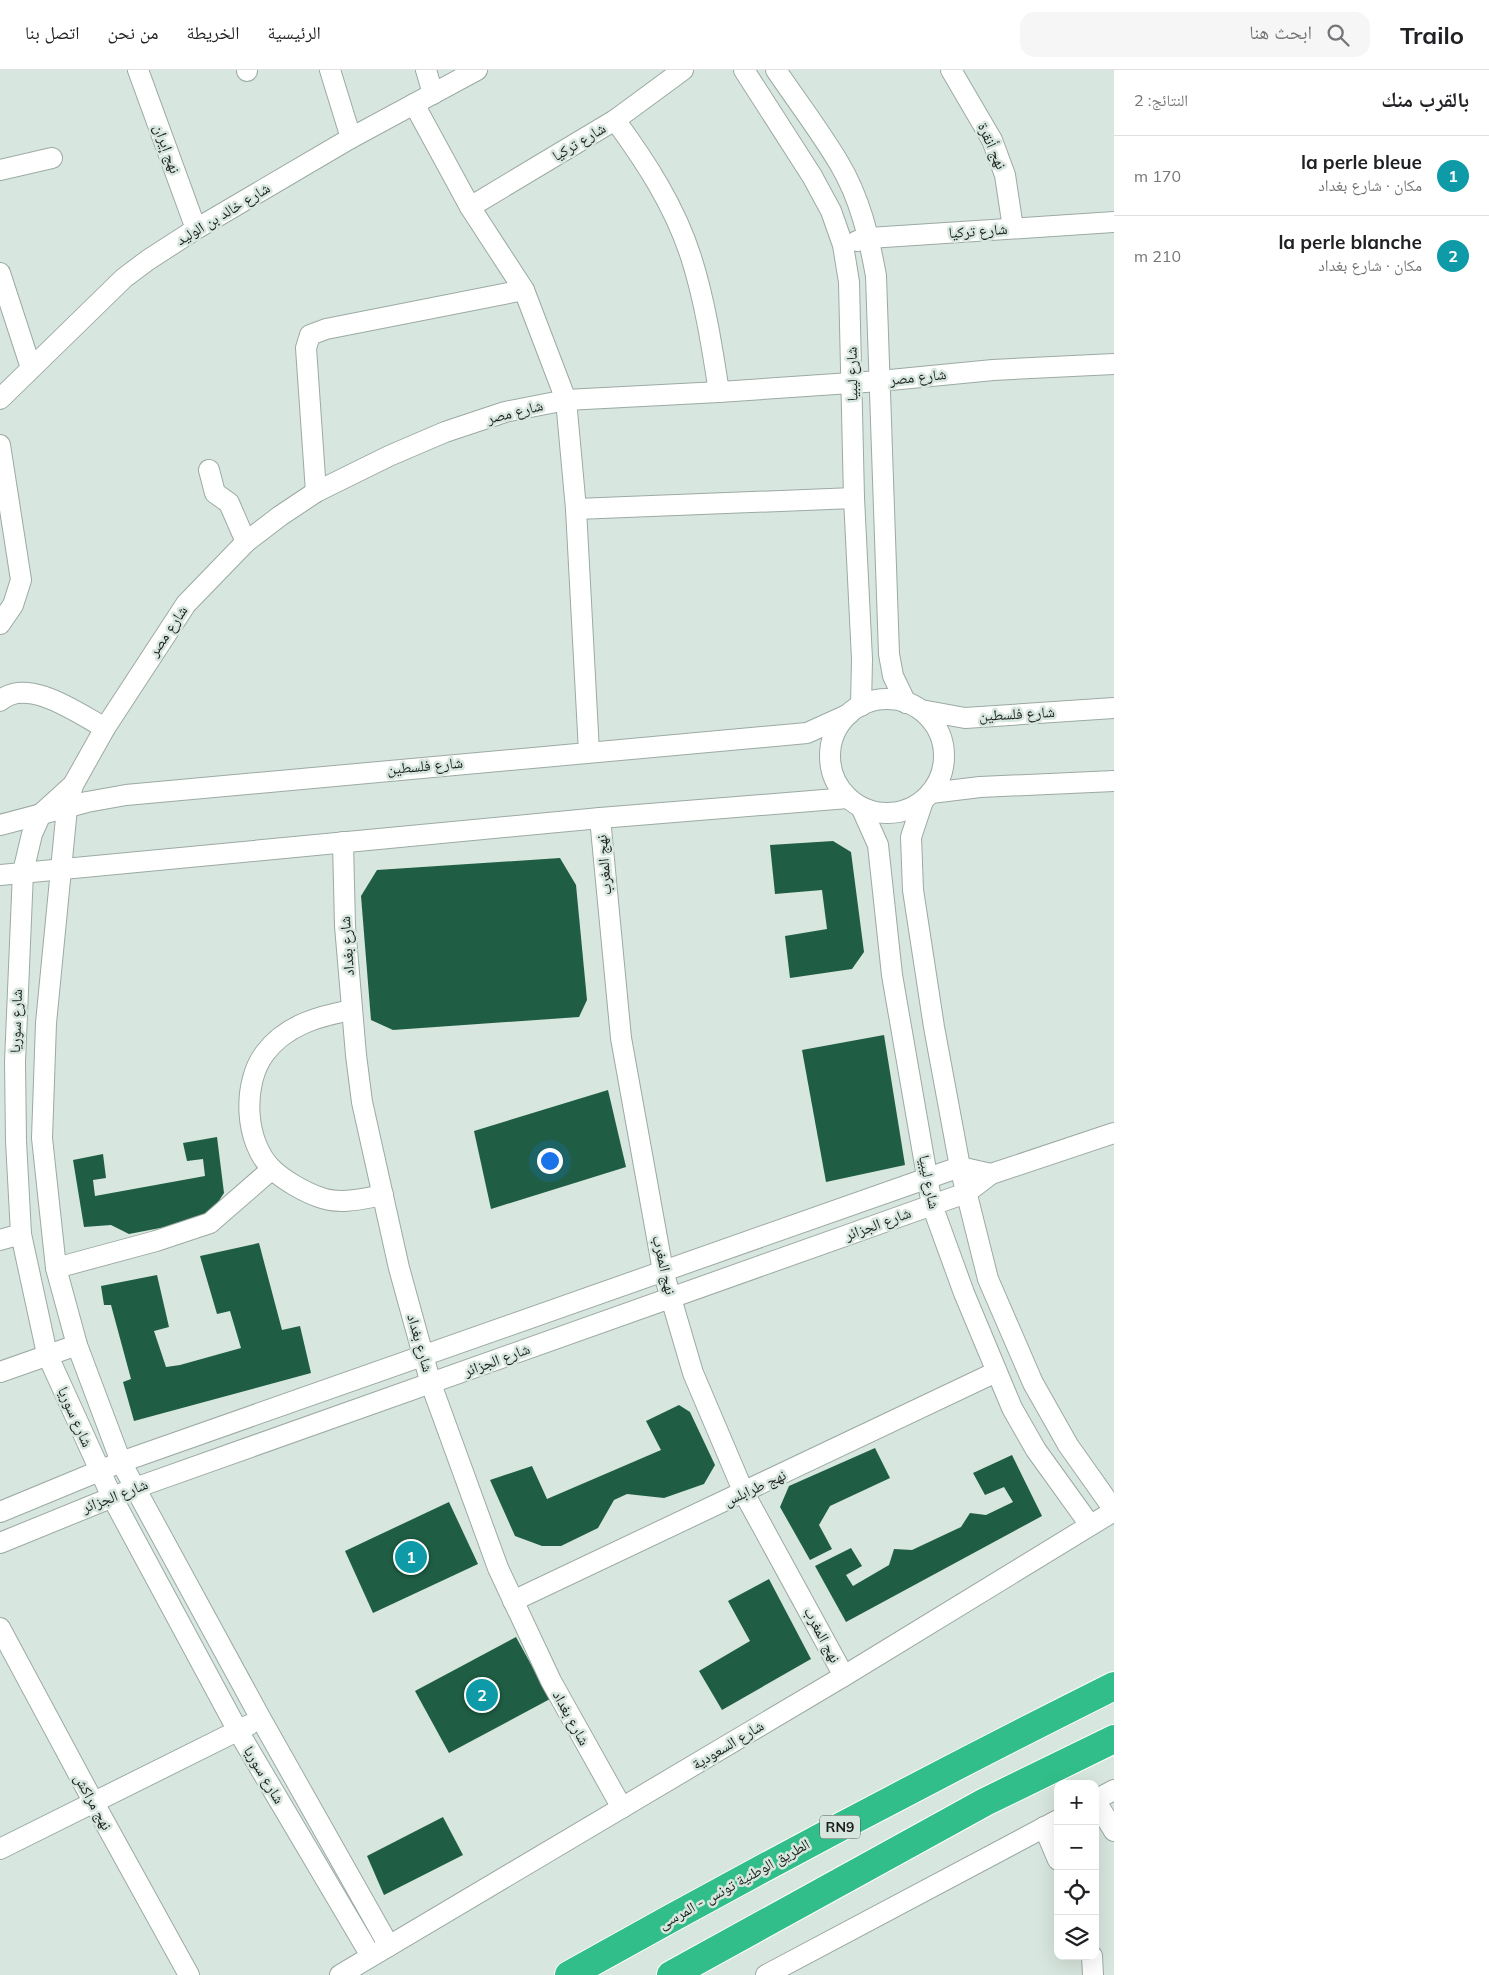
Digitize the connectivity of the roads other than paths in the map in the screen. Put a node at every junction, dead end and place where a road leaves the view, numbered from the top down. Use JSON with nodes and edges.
{"nodes":[{"id":1,"x":138,"y":70,"type":"edge"},
{"id":2,"x":330,"y":70,"type":"edge"},
{"id":3,"x":426,"y":70,"type":"edge"},
{"id":4,"x":477,"y":70,"type":"edge"},
{"id":5,"x":683,"y":70,"type":"edge"},
{"id":6,"x":744,"y":70,"type":"edge"},
{"id":7,"x":776,"y":70,"type":"edge"},
{"id":8,"x":951,"y":70,"type":"edge"},
{"id":9,"x":433,"y":94,"type":"junction"},
{"id":10,"x":414,"y":104,"type":"junction"},
{"id":11,"x":616,"y":120,"type":"junction"},
{"id":12,"x":351,"y":138,"type":"junction"},
{"id":13,"x":52,"y":158,"type":"dead end"},
{"id":14,"x":0,"y":170,"type":"edge"},
{"id":15,"x":470,"y":207,"type":"junction"},
{"id":16,"x":1114,"y":222,"type":"edge"},
{"id":17,"x":1014,"y":228,"type":"junction"},
{"id":18,"x":196,"y":229,"type":"junction"},
{"id":19,"x":869,"y":238,"type":"junction"},
{"id":20,"x":843,"y":245,"type":"junction"},
{"id":21,"x":0,"y":273,"type":"edge"},
{"id":22,"x":524,"y":290,"type":"junction"},
{"id":23,"x":1114,"y":364,"type":"edge"},
{"id":24,"x":31,"y":368,"type":"junction"},
{"id":25,"x":880,"y":381,"type":"junction"},
{"id":26,"x":852,"y":382,"type":"junction"},
{"id":27,"x":720,"y":392,"type":"junction"},
{"id":28,"x":0,"y":399,"type":"edge"},
{"id":29,"x":566,"y":400,"type":"junction"},
{"id":30,"x":0,"y":445,"type":"edge"},
{"id":31,"x":209,"y":470,"type":"dead end"},
{"id":32,"x":316,"y":492,"type":"junction"},
{"id":33,"x":854,"y":498,"type":"junction"},
{"id":34,"x":576,"y":509,"type":"junction"},
{"id":35,"x":246,"y":542,"type":"junction"},
{"id":36,"x":0,"y":624,"type":"edge"},
{"id":37,"x":0,"y":701,"type":"edge"},
{"id":38,"x":913,"y":707,"type":"junction"},
{"id":39,"x":1114,"y":708,"type":"edge"},
{"id":40,"x":855,"y":710,"type":"junction"},
{"id":41,"x":105,"y":728,"type":"junction"},
{"id":42,"x":589,"y":752,"type":"junction"},
{"id":43,"x":1114,"y":781,"type":"edge"},
{"id":44,"x":73,"y":786,"type":"junction"},
{"id":45,"x":927,"y":797,"type":"junction"},
{"id":46,"x":855,"y":802,"type":"junction"},
{"id":47,"x":67,"y":808,"type":"junction"},
{"id":48,"x":41,"y":814,"type":"junction"},
{"id":49,"x":600,"y":818,"type":"junction"},
{"id":50,"x":0,"y":825,"type":"edge"},
{"id":51,"x":344,"y":842,"type":"junction"},
{"id":52,"x":60,"y":870,"type":"junction"},
{"id":53,"x":23,"y":872,"type":"junction"},
{"id":54,"x":0,"y":874,"type":"edge"},
{"id":55,"x":352,"y":1010,"type":"junction"},
{"id":56,"x":16,"y":1020,"type":"junction"},
{"id":57,"x":46,"y":1023,"type":"junction"},
{"id":58,"x":7,"y":1064,"type":"edge"},
{"id":59,"x":1114,"y":1133,"type":"edge"},
{"id":60,"x":960,"y":1168,"type":"junction"},
{"id":61,"x":272,"y":1169,"type":"junction"},
{"id":62,"x":991,"y":1174,"type":"junction"},
{"id":63,"x":928,"y":1178,"type":"junction"},
{"id":64,"x":966,"y":1193,"type":"junction"},
{"id":65,"x":383,"y":1195,"type":"junction"},
{"id":66,"x":932,"y":1205,"type":"junction"},
{"id":67,"x":21,"y":1234,"type":"junction"},
{"id":68,"x":0,"y":1240,"type":"edge"},
{"id":69,"x":56,"y":1268,"type":"junction"},
{"id":70,"x":662,"y":1271,"type":"junction"},
{"id":71,"x":671,"y":1298,"type":"junction"},
{"id":72,"x":77,"y":1345,"type":"junction"},
{"id":73,"x":47,"y":1354,"type":"junction"},
{"id":74,"x":423,"y":1356,"type":"junction"},
{"id":75,"x":0,"y":1372,"type":"edge"},
{"id":76,"x":996,"y":1372,"type":"junction"},
{"id":77,"x":431,"y":1384,"type":"junction"},
{"id":78,"x":121,"y":1462,"type":"junction"},
{"id":79,"x":100,"y":1470,"type":"junction"},
{"id":80,"x":135,"y":1488,"type":"junction"},
{"id":81,"x":744,"y":1493,"type":"junction"},
{"id":82,"x":112,"y":1497,"type":"junction"},
{"id":83,"x":1114,"y":1511,"type":"edge"},
{"id":84,"x":0,"y":1512,"type":"edge"},
{"id":85,"x":1090,"y":1525,"type":"junction"},
{"id":86,"x":0,"y":1543,"type":"edge"},
{"id":87,"x":513,"y":1600,"type":"junction"},
{"id":88,"x":0,"y":1628,"type":"edge"},
{"id":89,"x":844,"y":1676,"type":"junction"},
{"id":90,"x":1114,"y":1686,"type":"edge"},
{"id":91,"x":261,"y":1719,"type":"junction"},
{"id":92,"x":238,"y":1731,"type":"junction"},
{"id":93,"x":1114,"y":1739,"type":"edge"},
{"id":94,"x":1114,"y":1790,"type":"edge"},
{"id":95,"x":1099,"y":1798,"type":"edge"},
{"id":96,"x":94,"y":1803,"type":"junction"},
{"id":97,"x":1099,"y":1807,"type":"edge"},
{"id":98,"x":622,"y":1808,"type":"junction"},
{"id":99,"x":1051,"y":1823,"type":"edge"},
{"id":100,"x":1114,"y":1831,"type":"edge"},
{"id":101,"x":1054,"y":1839,"type":"edge"},
{"id":102,"x":0,"y":1849,"type":"edge"},
{"id":103,"x":389,"y":1946,"type":"junction"},
{"id":104,"x":371,"y":1956,"type":"junction"},
{"id":105,"x":1092,"y":1960,"type":"edge"},
{"id":106,"x":772,"y":1974,"type":"edge"},
{"id":107,"x":189,"y":1975,"type":"edge"},
{"id":108,"x":340,"y":1975,"type":"edge"},
{"id":109,"x":569,"y":1975,"type":"edge"},
{"id":110,"x":670,"y":1975,"type":"edge"},
{"id":111,"x":1093,"y":1975,"type":"edge"}],
"edges":[{"from":1,"to":18,"type":"street","name":"نهج إيران"},
{"from":2,"to":12,"type":"street"},
{"from":3,"to":9,"type":"street"},
{"from":4,"to":9,"type":"street","name":"شارع خالد بن الوليد"},
{"from":5,"to":11,"type":"street","name":"شارع تركيا"},
{"from":6,"to":20,"type":"street","name":"شارع ليبيا"},
{"from":7,"to":19,"type":"street","name":"شارع ليبيا"},
{"from":8,"to":17,"type":"street","name":"نهج أنقرة"},
{"from":9,"to":10,"type":"street","name":"شارع خالد بن الوليد"},
{"from":10,"to":12,"type":"street","name":"شارع خالد بن الوليد"},
{"from":10,"to":15,"type":"street"},
{"from":11,"to":15,"type":"street","name":"شارع تركيا"},
{"from":11,"to":27,"type":"street"},
{"from":12,"to":18,"type":"street","name":"شارع خالد بن الوليد"},
{"from":13,"to":14,"type":"street"},
{"from":15,"to":22,"type":"street"},
{"from":16,"to":17,"type":"street","name":"شارع تركيا"},
{"from":17,"to":19,"type":"street","name":"شارع تركيا"},
{"from":18,"to":24,"type":"street","name":"شارع خالد بن الوليد"},
{"from":19,"to":20,"type":"street","name":"شارع تركيا"},
{"from":19,"to":25,"type":"street","name":"شارع ليبيا"},
{"from":20,"to":26,"type":"street","name":"شارع ليبيا"},
{"from":21,"to":24,"type":"street"},
{"from":22,"to":29,"type":"street"},
{"from":22,"to":32,"type":"street"},
{"from":23,"to":25,"type":"street","name":"شارع مصر"},
{"from":24,"to":28,"type":"street","name":"شارع خالد بن الوليد"},
{"from":25,"to":26,"type":"street","name":"شارع مصر"},
{"from":25,"to":38,"type":"street","name":"شارع ليبيا"},
{"from":26,"to":27,"type":"street","name":"شارع مصر"},
{"from":26,"to":33,"type":"street","name":"شارع ليبيا"},
{"from":27,"to":29,"type":"street","name":"شارع مصر"},
{"from":29,"to":32,"type":"street","name":"شارع مصر"},
{"from":29,"to":34,"type":"street"},
{"from":30,"to":36,"type":"street"},
{"from":31,"to":35,"type":"street"},
{"from":32,"to":35,"type":"street","name":"شارع مصر"},
{"from":33,"to":34,"type":"street"},
{"from":33,"to":40,"type":"street","name":"شارع ليبيا"},
{"from":34,"to":42,"type":"street"},
{"from":35,"to":41,"type":"street","name":"شارع مصر"},
{"from":37,"to":41,"type":"street"},
{"from":38,"to":39,"type":"street","name":"شارع فلسطين"},
{"from":38,"to":40,"type":"street"},
{"from":38,"to":45,"type":"street"},
{"from":40,"to":42,"type":"street","name":"شارع فلسطين"},
{"from":40,"to":46,"type":"street"},
{"from":41,"to":44,"type":"street","name":"شارع مصر"},
{"from":42,"to":47,"type":"street","name":"شارع فلسطين"},
{"from":43,"to":45,"type":"street"},
{"from":44,"to":47,"type":"street","name":"شارع مصر"},
{"from":44,"to":48,"type":"street","name":"شارع مصر"},
{"from":45,"to":46,"type":"street"},
{"from":45,"to":60,"type":"street"},
{"from":46,"to":49,"type":"street"},
{"from":46,"to":63,"type":"street","name":"شارع ليبيا"},
{"from":47,"to":48,"type":"street","name":"شارع فلسطين"},
{"from":47,"to":52,"type":"street","name":"شارع سوريا"},
{"from":48,"to":50,"type":"street","name":"شارع فلسطين"},
{"from":48,"to":53,"type":"street","name":"شارع سوريا"},
{"from":49,"to":51,"type":"street"},
{"from":49,"to":70,"type":"street","name":"نهج المغرب"},
{"from":51,"to":52,"type":"street"},
{"from":51,"to":55,"type":"street","name":"شارع بغداد"},
{"from":52,"to":53,"type":"street"},
{"from":52,"to":57,"type":"street","name":"شارع سوريا"},
{"from":53,"to":54,"type":"street"},
{"from":53,"to":56,"type":"street","name":"شارع سوريا"},
{"from":55,"to":61,"type":"street"},
{"from":55,"to":65,"type":"street","name":"شارع بغداد"},
{"from":56,"to":57,"type":"street"},
{"from":56,"to":58,"type":"street","name":"شارع سوريا"},
{"from":57,"to":69,"type":"street","name":"شارع سوريا"},
{"from":58,"to":67,"type":"street","name":"شارع سوريا"},
{"from":59,"to":62,"type":"street","name":"شارع الجزائر"},
{"from":60,"to":62,"type":"street","name":"شارع الجزائر"},
{"from":60,"to":63,"type":"street","name":"شارع الجزائر"},
{"from":60,"to":64,"type":"street"},
{"from":61,"to":65,"type":"street"},
{"from":61,"to":69,"type":"street"},
{"from":62,"to":64,"type":"street","name":"شارع الجزائر"},
{"from":63,"to":66,"type":"street","name":"شارع ليبيا"},
{"from":63,"to":70,"type":"street","name":"شارع الجزائر"},
{"from":64,"to":66,"type":"street","name":"شارع الجزائر"},
{"from":64,"to":83,"type":"street"},
{"from":65,"to":74,"type":"street","name":"شارع بغداد"},
{"from":66,"to":71,"type":"street","name":"شارع الجزائر"},
{"from":66,"to":76,"type":"street","name":"شارع ليبيا"},
{"from":67,"to":68,"type":"street"},
{"from":67,"to":73,"type":"street","name":"شارع سوريا"},
{"from":69,"to":72,"type":"street","name":"شارع سوريا"},
{"from":70,"to":71,"type":"street","name":"نهج المغرب"},
{"from":70,"to":74,"type":"street","name":"شارع الجزائر"},
{"from":71,"to":77,"type":"street","name":"شارع الجزائر"},
{"from":71,"to":81,"type":"street","name":"نهج المغرب"},
{"from":72,"to":73,"type":"street"},
{"from":72,"to":78,"type":"street","name":"شارع سوريا"},
{"from":73,"to":75,"type":"street"},
{"from":73,"to":79,"type":"street","name":"شارع سوريا"},
{"from":74,"to":77,"type":"street","name":"شارع بغداد"},
{"from":74,"to":78,"type":"street","name":"شارع الجزائر"},
{"from":76,"to":81,"type":"street","name":"نهج طرابلس"},
{"from":76,"to":85,"type":"street","name":"شارع ليبيا"},
{"from":77,"to":80,"type":"street","name":"شارع الجزائر"},
{"from":77,"to":87,"type":"street","name":"شارع بغداد"},
{"from":78,"to":79,"type":"street","name":"شارع الجزائر"},
{"from":78,"to":80,"type":"street","name":"شارع سوريا"},
{"from":79,"to":82,"type":"street","name":"شارع سوريا"},
{"from":79,"to":84,"type":"street","name":"شارع الجزائر"},
{"from":80,"to":82,"type":"street","name":"شارع الجزائر"},
{"from":80,"to":91,"type":"street","name":"شارع سوريا"},
{"from":81,"to":87,"type":"street","name":"نهج طرابلس"},
{"from":81,"to":89,"type":"street","name":"نهج المغرب"},
{"from":82,"to":86,"type":"street","name":"شارع الجزائر"},
{"from":82,"to":92,"type":"street","name":"شارع سوريا"},
{"from":83,"to":85,"type":"street","name":"شارع السعودية"},
{"from":85,"to":89,"type":"street","name":"شارع السعودية"},
{"from":87,"to":98,"type":"street","name":"شارع بغداد"},
{"from":88,"to":96,"type":"street","name":"نهج مراكش"},
{"from":89,"to":98,"type":"street","name":"شارع السعودية"},
{"from":90,"to":109,"type":"highway","name":"الطريق الوطنية تونس - المرسى","number":"RN9"},
{"from":91,"to":92,"type":"street"},
{"from":91,"to":103,"type":"street","name":"شارع سوريا"},
{"from":92,"to":96,"type":"street"},
{"from":92,"to":104,"type":"street","name":"شارع سوريا"},
{"from":93,"to":110,"type":"highway"},
{"from":94,"to":95,"type":"street"},
{"from":96,"to":102,"type":"street"},
{"from":96,"to":107,"type":"street","name":"نهج مراكش"},
{"from":97,"to":100,"type":"street"},
{"from":98,"to":103,"type":"street","name":"شارع السعودية"},
{"from":99,"to":101,"type":"street"},
{"from":99,"to":106,"type":"street"},
{"from":103,"to":104,"type":"street","name":"شارع السعودية"},
{"from":104,"to":108,"type":"street","name":"شارع السعودية"},
{"from":105,"to":111,"type":"street"}]}
